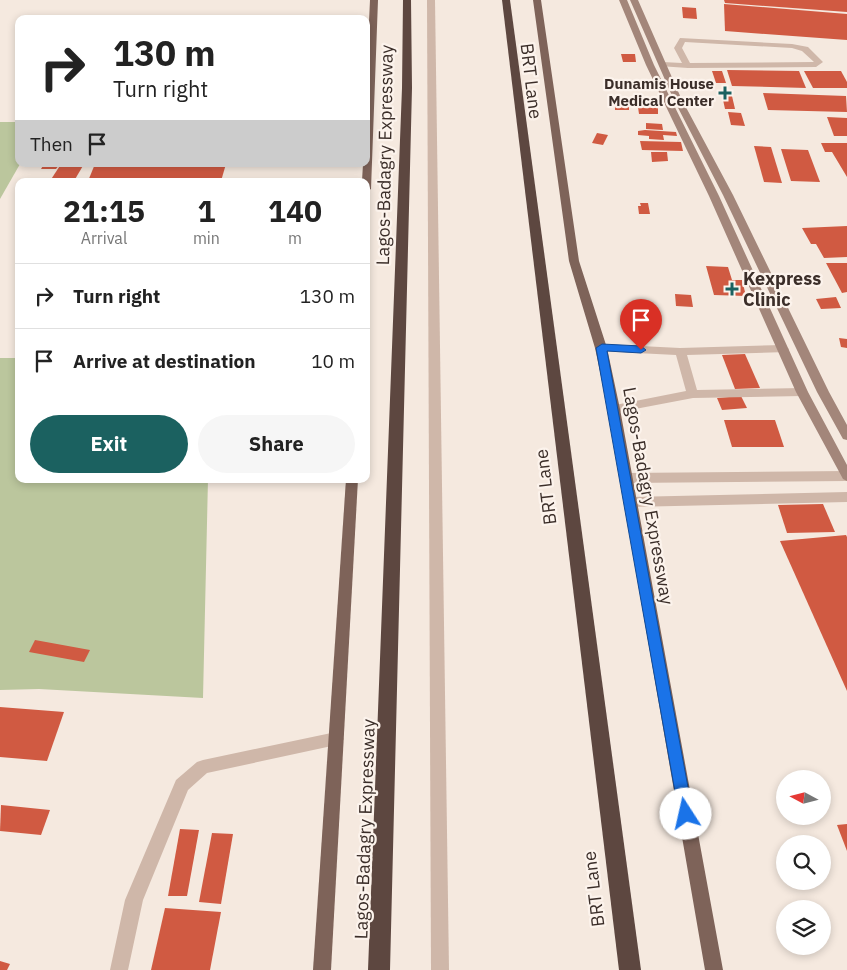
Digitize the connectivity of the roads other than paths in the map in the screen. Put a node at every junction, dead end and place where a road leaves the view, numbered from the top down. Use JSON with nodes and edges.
{"nodes":[{"id":1,"x":374,"y":0,"type":"edge"},
{"id":2,"x":400,"y":0,"type":"edge"},
{"id":3,"x":407,"y":0,"type":"edge"},
{"id":4,"x":431,"y":0,"type":"edge"},
{"id":5,"x":504,"y":0,"type":"edge"},
{"id":6,"x":515,"y":0,"type":"edge"},
{"id":7,"x":537,"y":0,"type":"edge"},
{"id":8,"x":623,"y":0,"type":"edge"},
{"id":9,"x":634,"y":0,"type":"edge"},
{"id":10,"x":662,"y":64,"type":"junction"},
{"id":11,"x":688,"y":66,"type":"junction"},
{"id":12,"x":515,"y":69,"type":"junction"},
{"id":13,"x":407,"y":88,"type":"junction"},
{"id":14,"x":370,"y":94,"type":"edge"},
{"id":15,"x":602,"y":348,"type":"junction"},
{"id":16,"x":783,"y":349,"type":"junction"},
{"id":17,"x":680,"y":352,"type":"junction"},
{"id":18,"x":802,"y":392,"type":"junction"},
{"id":19,"x":693,"y":394,"type":"junction"},
{"id":20,"x":614,"y":409,"type":"junction"},
{"id":21,"x":847,"y":436,"type":"edge"},
{"id":22,"x":847,"y":476,"type":"edge"},
{"id":23,"x":626,"y":478,"type":"junction"},
{"id":24,"x":352,"y":483,"type":"edge"},
{"id":25,"x":847,"y":497,"type":"edge"},
{"id":26,"x":630,"y":502,"type":"junction"},
{"id":27,"x":336,"y":739,"type":"junction"},
{"id":28,"x":119,"y":970,"type":"edge"},
{"id":29,"x":322,"y":970,"type":"edge"},
{"id":30,"x":379,"y":970,"type":"edge"},
{"id":31,"x":440,"y":970,"type":"edge"},
{"id":32,"x":622,"y":970,"type":"edge"},
{"id":33,"x":630,"y":970,"type":"edge"},
{"id":34,"x":714,"y":970,"type":"edge"}],
"edges":[{"from":1,"to":14,"type":"main road","name":"Lagos-Badagry Expressway"},
{"from":2,"to":13,"type":"highway"},
{"from":3,"to":13,"type":"highway","name":"Lagos-Badagry Expressway"},
{"from":4,"to":31,"type":"street"},
{"from":5,"to":12,"type":"highway"},
{"from":5,"to":32,"type":"street","name":"BRT Lane"},
{"from":6,"to":12,"type":"highway"},
{"from":7,"to":15,"type":"main road","name":"Lagos-Badagry Expressway"},
{"from":8,"to":16,"type":"main road"},
{"from":9,"to":10,"type":"main road"},
{"from":10,"to":11,"type":"street"},
{"from":10,"to":21,"type":"main road"},
{"from":11,"to":11,"type":"street"},
{"from":12,"to":33,"type":"highway"},
{"from":13,"to":30,"type":"highway","name":"Lagos-Badagry Expressway"},
{"from":15,"to":17,"type":"street"},
{"from":15,"to":20,"type":"main road","name":"Lagos-Badagry Expressway"},
{"from":16,"to":17,"type":"street"},
{"from":16,"to":18,"type":"main road"},
{"from":17,"to":19,"type":"street"},
{"from":18,"to":19,"type":"street"},
{"from":18,"to":22,"type":"main road"},
{"from":19,"to":20,"type":"street"},
{"from":20,"to":23,"type":"main road","name":"Lagos-Badagry Expressway"},
{"from":22,"to":23,"type":"street"},
{"from":23,"to":26,"type":"main road","name":"Lagos-Badagry Expressway"},
{"from":24,"to":27,"type":"main road","name":"Lagos-Badagry Expressway"},
{"from":25,"to":26,"type":"street"},
{"from":26,"to":34,"type":"main road","name":"Lagos-Badagry Expressway"},
{"from":27,"to":28,"type":"street"},
{"from":27,"to":29,"type":"main road","name":"Lagos-Badagry Expressway"}]}
